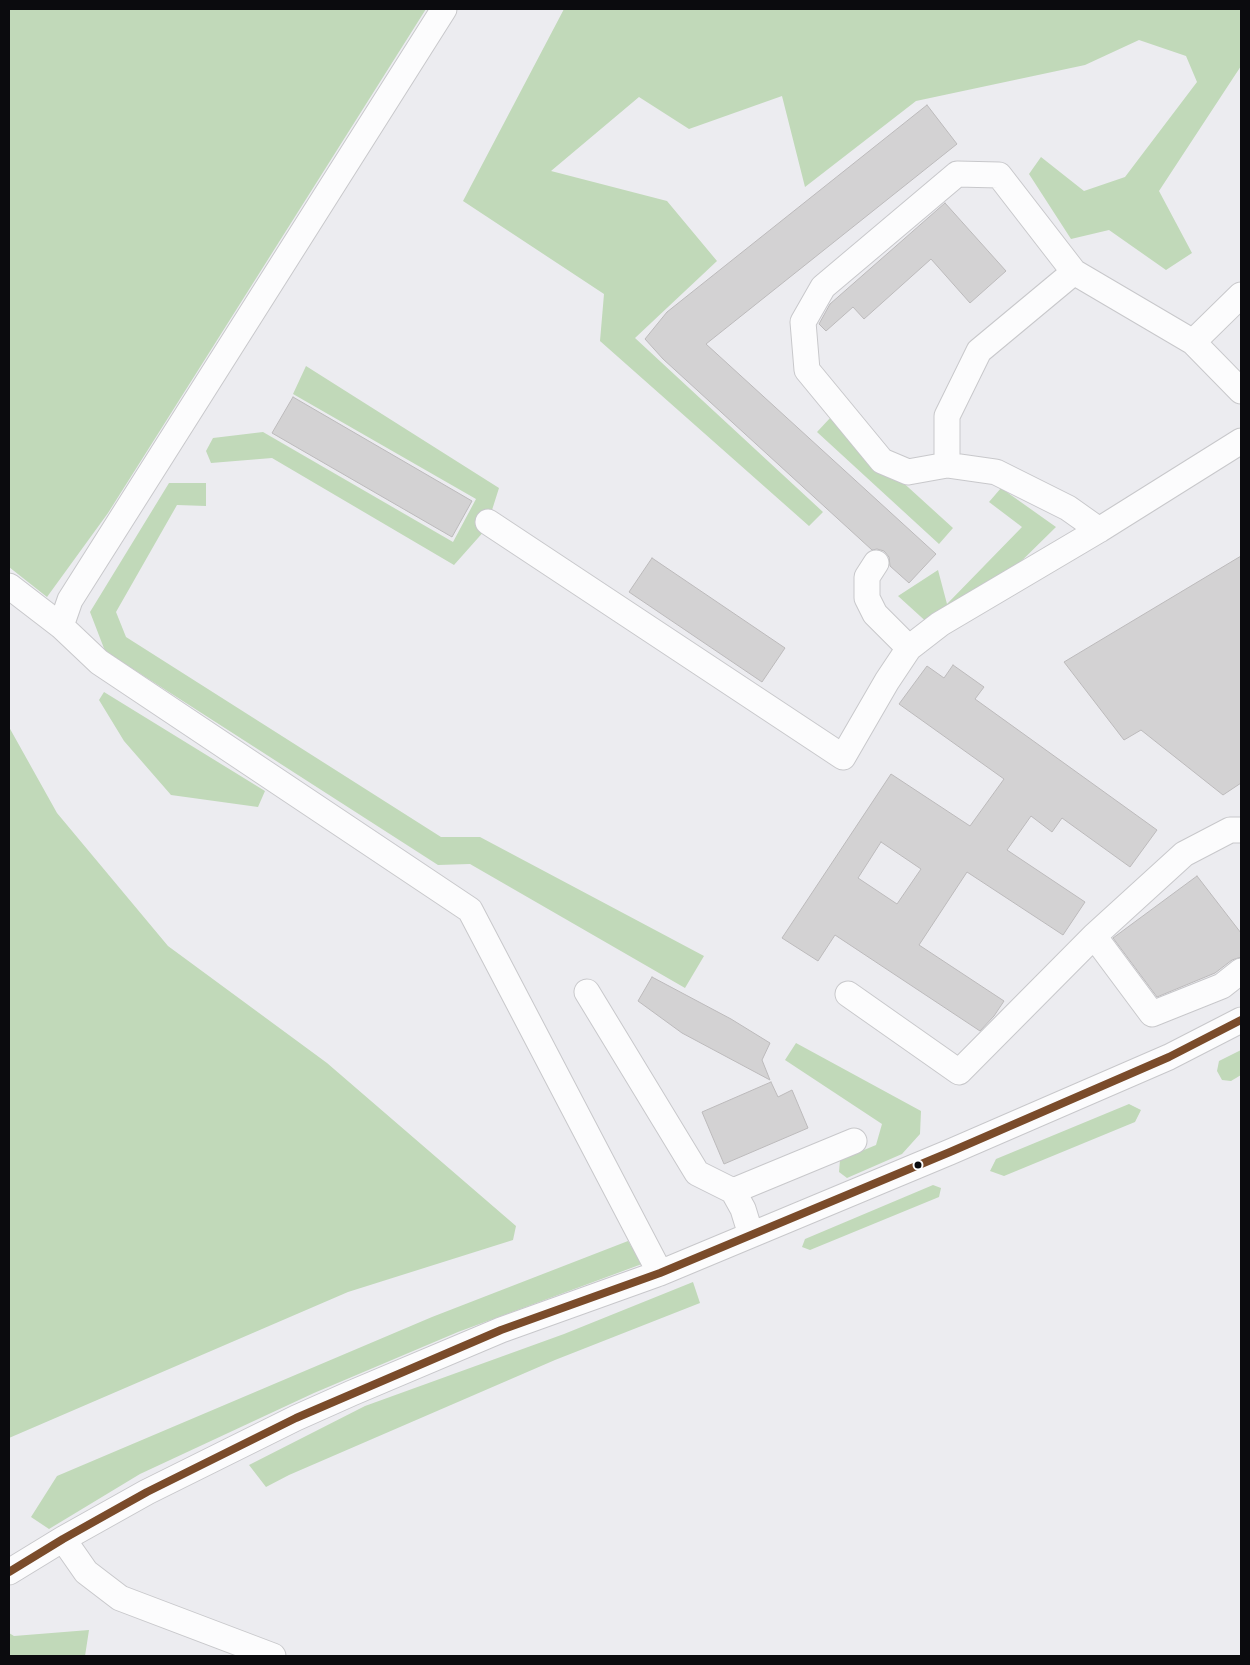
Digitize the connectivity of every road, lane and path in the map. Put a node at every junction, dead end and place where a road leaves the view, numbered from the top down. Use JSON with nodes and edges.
{"nodes":[{"id":1,"x":444,"y":9,"type":"edge"},
{"id":2,"x":1074,"y":272,"type":"junction"},
{"id":3,"x":1241,"y":295,"type":"edge"},
{"id":4,"x":1193,"y":342,"type":"junction"},
{"id":5,"x":1241,"y":391,"type":"edge"},
{"id":6,"x":1241,"y":441,"type":"edge"},
{"id":7,"x":947,"y":465,"type":"junction"},
{"id":8,"x":488,"y":522,"type":"dead end"},
{"id":9,"x":1099,"y":530,"type":"junction"},
{"id":10,"x":876,"y":563,"type":"dead end"},
{"id":11,"x":9,"y":586,"type":"edge"},
{"id":12,"x":61,"y":626,"type":"junction"},
{"id":13,"x":909,"y":648,"type":"junction"},
{"id":14,"x":1241,"y":830,"type":"edge"},
{"id":15,"x":1094,"y":936,"type":"junction"},
{"id":16,"x":1241,"y":971,"type":"edge"},
{"id":17,"x":587,"y":992,"type":"dead end"},
{"id":18,"x":848,"y":994,"type":"dead end"},
{"id":19,"x":1241,"y":1020,"type":"edge"},
{"id":20,"x":854,"y":1141,"type":"dead end"},
{"id":21,"x":733,"y":1191,"type":"junction"},
{"id":22,"x":751,"y":1235,"type":"junction"},
{"id":23,"x":660,"y":1273,"type":"junction"},
{"id":24,"x":63,"y":1539,"type":"junction"},
{"id":25,"x":9,"y":1572,"type":"edge"},
{"id":26,"x":273,"y":1656,"type":"edge"}],
"edges":[{"from":1,"to":12,"type":"street"},
{"from":2,"to":4,"type":"street"},
{"from":2,"to":7,"type":"street"},
{"from":2,"to":7,"type":"street"},
{"from":3,"to":4,"type":"street"},
{"from":4,"to":5,"type":"street"},
{"from":6,"to":9,"type":"street"},
{"from":7,"to":9,"type":"street"},
{"from":8,"to":13,"type":"street"},
{"from":9,"to":13,"type":"street"},
{"from":10,"to":13,"type":"street"},
{"from":11,"to":12,"type":"street"},
{"from":12,"to":23,"type":"street"},
{"from":14,"to":15,"type":"street"},
{"from":15,"to":16,"type":"street"},
{"from":15,"to":18,"type":"street"},
{"from":17,"to":21,"type":"street"},
{"from":19,"to":22,"type":"street"},
{"from":20,"to":21,"type":"street"},
{"from":21,"to":22,"type":"street"},
{"from":22,"to":23,"type":"street"},
{"from":23,"to":24,"type":"street"},
{"from":24,"to":25,"type":"street"},
{"from":24,"to":26,"type":"street"}]}
